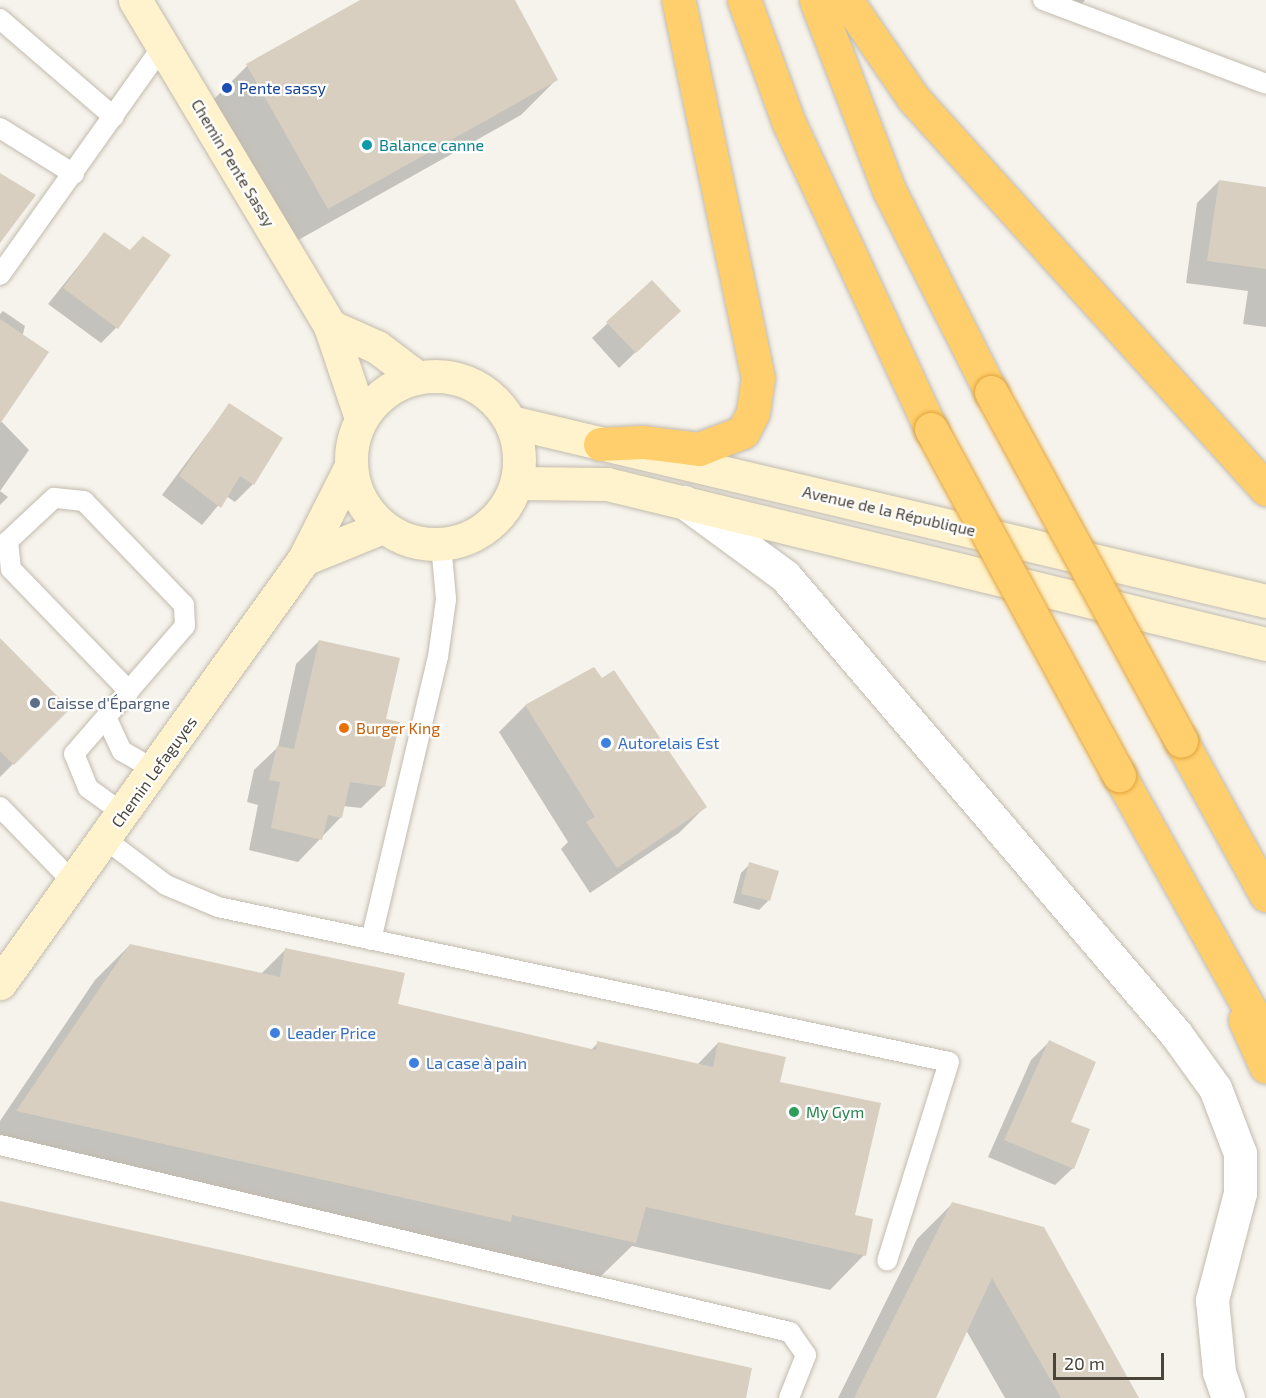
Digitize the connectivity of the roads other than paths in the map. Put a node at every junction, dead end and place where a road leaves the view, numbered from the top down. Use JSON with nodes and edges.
{"nodes":[{"id":1,"x":135,"y":0,"type":"edge"},
{"id":2,"x":678,"y":0,"type":"edge"},
{"id":3,"x":744,"y":0,"type":"edge"},
{"id":4,"x":816,"y":0,"type":"edge"},
{"id":5,"x":846,"y":0,"type":"edge"},
{"id":6,"x":1042,"y":0,"type":"edge"},
{"id":7,"x":0,"y":19,"type":"edge"},
{"id":8,"x":163,"y":46,"type":"junction"},
{"id":9,"x":1266,"y":84,"type":"edge"},
{"id":10,"x":114,"y":117,"type":"junction"},
{"id":11,"x":0,"y":128,"type":"edge"},
{"id":12,"x":74,"y":174,"type":"junction"},
{"id":13,"x":0,"y":275,"type":"edge"},
{"id":14,"x":330,"y":326,"type":"junction"},
{"id":15,"x":418,"y":378,"type":"junction"},
{"id":16,"x":361,"y":418,"type":"junction"},
{"id":17,"x":511,"y":422,"type":"junction"},
{"id":18,"x":600,"y":444,"type":"junction"},
{"id":19,"x":350,"y":468,"type":"junction"},
{"id":20,"x":517,"y":483,"type":"junction"},
{"id":21,"x":1266,"y":489,"type":"edge"},
{"id":22,"x":683,"y":501,"type":"junction"},
{"id":23,"x":383,"y":527,"type":"junction"},
{"id":24,"x":441,"y":544,"type":"junction"},
{"id":25,"x":304,"y":559,"type":"junction"},
{"id":26,"x":1266,"y":601,"type":"edge"},
{"id":27,"x":1266,"y":644,"type":"edge"},
{"id":28,"x":129,"y":691,"type":"junction"},
{"id":29,"x":106,"y":717,"type":"junction"},
{"id":30,"x":156,"y":771,"type":"junction"},
{"id":31,"x":0,"y":807,"type":"edge"},
{"id":32,"x":115,"y":826,"type":"junction"},
{"id":33,"x":73,"y":882,"type":"junction"},
{"id":34,"x":1266,"y":895,"type":"edge"},
{"id":35,"x":1201,"y":919,"type":"junction"},
{"id":36,"x":371,"y":940,"type":"junction"},
{"id":37,"x":0,"y":983,"type":"edge"},
{"id":38,"x":1266,"y":1038,"type":"edge"},
{"id":39,"x":1266,"y":1067,"type":"edge"},
{"id":40,"x":0,"y":1145,"type":"edge"},
{"id":41,"x":887,"y":1261,"type":"dead end"},
{"id":42,"x":789,"y":1398,"type":"edge"},
{"id":43,"x":1228,"y":1398,"type":"edge"}],
"edges":[{"from":1,"to":8,"type":"main road","name":"Chemin Pente Sassy"},
{"from":2,"to":18,"type":"highway"},
{"from":3,"to":35,"type":"highway","bridge":true},
{"from":4,"to":34,"type":"highway","bridge":true},
{"from":5,"to":21,"type":"highway"},
{"from":6,"to":9,"type":"lane"},
{"from":7,"to":10,"type":"lane"},
{"from":8,"to":10,"type":"lane"},
{"from":8,"to":14,"type":"main road","name":"Chemin Pente Sassy"},
{"from":10,"to":12,"type":"lane"},
{"from":11,"to":12,"type":"lane"},
{"from":12,"to":13,"type":"lane"},
{"from":14,"to":15,"type":"main road"},
{"from":14,"to":16,"type":"main road","name":"Chemin Pente Sassy"},
{"from":15,"to":16,"type":"main road"},
{"from":15,"to":17,"type":"main road"},
{"from":16,"to":19,"type":"main road"},
{"from":17,"to":18,"type":"main road","name":"Avenue de la République"},
{"from":17,"to":20,"type":"main road"},
{"from":18,"to":26,"type":"main road","name":"Avenue de la République"},
{"from":19,"to":23,"type":"main road"},
{"from":19,"to":25,"type":"main road","name":"Chemin Lefaguyes"},
{"from":20,"to":22,"type":"main road"},
{"from":20,"to":24,"type":"main road"},
{"from":22,"to":27,"type":"main road"},
{"from":22,"to":43,"type":"street"},
{"from":23,"to":24,"type":"main road"},
{"from":23,"to":25,"type":"main road"},
{"from":24,"to":36,"type":"lane"},
{"from":25,"to":30,"type":"main road","name":"Chemin Lefaguyes"},
{"from":28,"to":28,"type":"lane"},
{"from":28,"to":29,"type":"lane"},
{"from":29,"to":30,"type":"lane"},
{"from":29,"to":32,"type":"lane"},
{"from":30,"to":32,"type":"main road","name":"Chemin Lefaguyes"},
{"from":31,"to":33,"type":"lane"},
{"from":32,"to":33,"type":"main road","name":"Chemin Lefaguyes"},
{"from":32,"to":36,"type":"lane"},
{"from":33,"to":37,"type":"main road","name":"Chemin Lefaguyes"},
{"from":35,"to":38,"type":"highway"},
{"from":35,"to":39,"type":"highway"},
{"from":36,"to":41,"type":"lane"},
{"from":40,"to":42,"type":"lane"}]}
